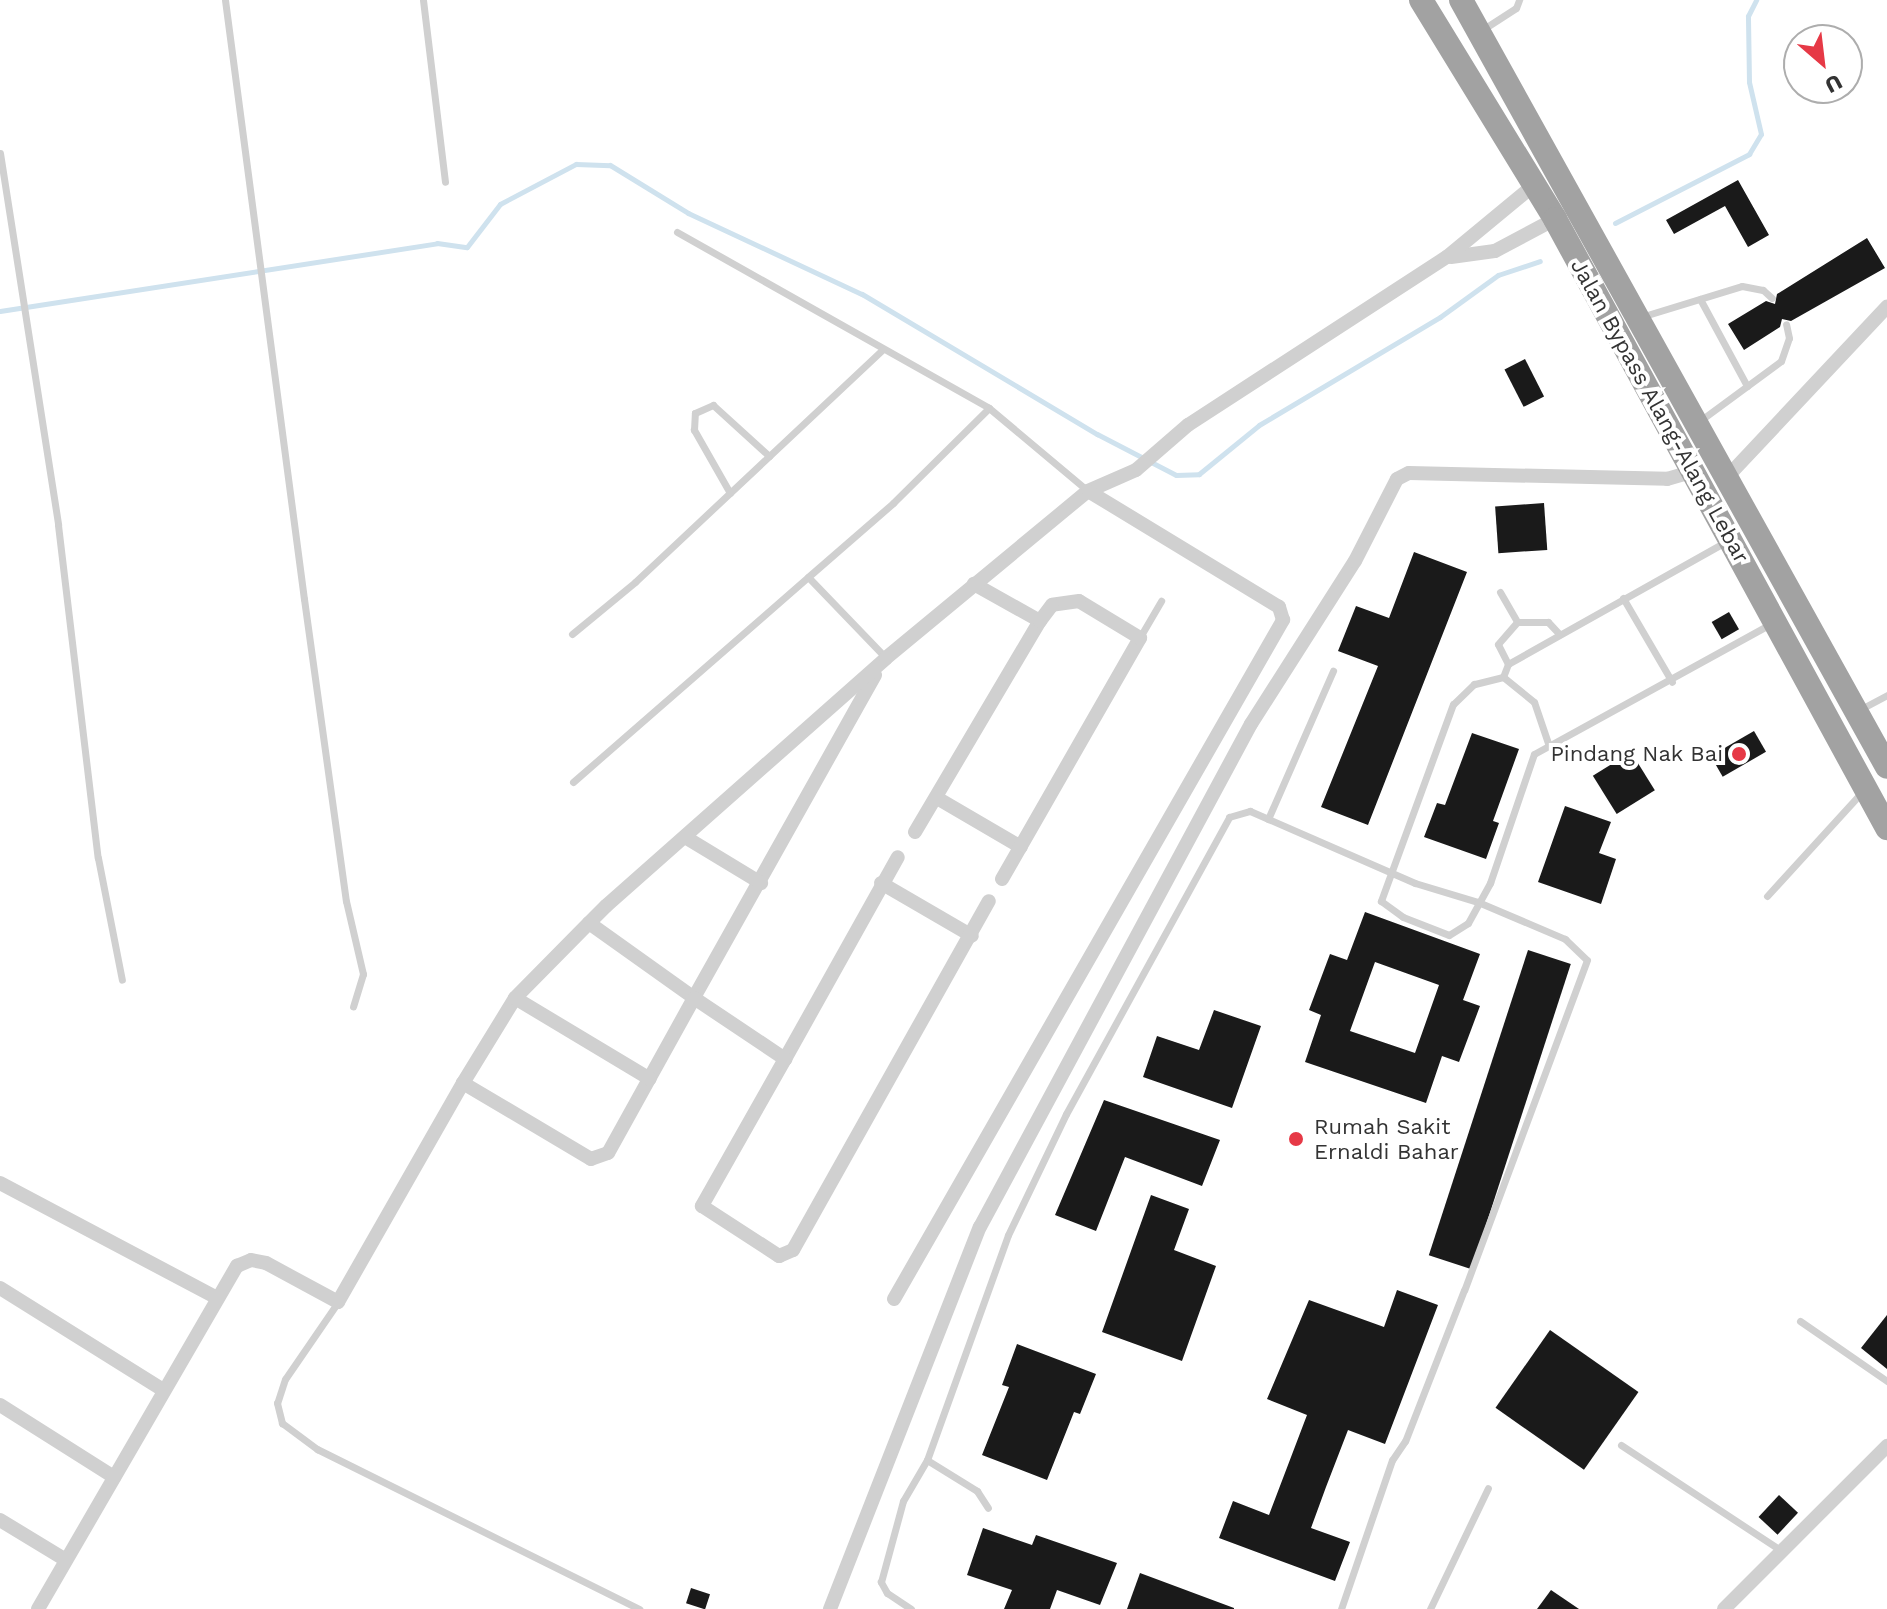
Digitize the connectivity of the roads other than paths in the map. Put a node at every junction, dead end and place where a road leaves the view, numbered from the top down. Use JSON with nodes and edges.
{"nodes":[{"id":1,"x":225,"y":0,"type":"edge"},
{"id":2,"x":423,"y":0,"type":"edge"},
{"id":3,"x":1421,"y":0,"type":"edge"},
{"id":4,"x":1461,"y":0,"type":"edge"},
{"id":5,"x":1519,"y":0,"type":"edge"},
{"id":6,"x":1480,"y":31,"type":"junction"},
{"id":7,"x":0,"y":153,"type":"edge"},
{"id":8,"x":445,"y":182,"type":"dead end"},
{"id":9,"x":1534,"y":185,"type":"junction"},
{"id":10,"x":1558,"y":226,"type":"junction"},
{"id":11,"x":677,"y":232,"type":"dead end"},
{"id":12,"x":1447,"y":257,"type":"junction"},
{"id":13,"x":1772,"y":298,"type":"dead end"},
{"id":14,"x":1700,"y":299,"type":"junction"},
{"id":15,"x":1887,"y":307,"type":"edge"},
{"id":16,"x":1641,"y":317,"type":"junction"},
{"id":17,"x":1786,"y":324,"type":"dead end"},
{"id":18,"x":883,"y":349,"type":"junction"},
{"id":19,"x":1747,"y":386,"type":"junction"},
{"id":20,"x":989,"y":408,"type":"junction"},
{"id":21,"x":1699,"y":422,"type":"junction"},
{"id":22,"x":769,"y":456,"type":"junction"},
{"id":23,"x":1692,"y":472,"type":"junction"},
{"id":24,"x":1729,"y":475,"type":"junction"},
{"id":25,"x":1088,"y":491,"type":"junction"},
{"id":26,"x":730,"y":493,"type":"junction"},
{"id":27,"x":1730,"y":540,"type":"junction"},
{"id":28,"x":808,"y":577,"type":"junction"},
{"id":29,"x":974,"y":584,"type":"junction"},
{"id":30,"x":1500,"y":592,"type":"dead end"},
{"id":31,"x":1623,"y":598,"type":"junction"},
{"id":32,"x":1161,"y":601,"type":"dead end"},
{"id":33,"x":1040,"y":621,"type":"junction"},
{"id":34,"x":1776,"y":621,"type":"junction"},
{"id":35,"x":1517,"y":622,"type":"junction"},
{"id":36,"x":572,"y":634,"type":"dead end"},
{"id":37,"x":1559,"y":634,"type":"junction"},
{"id":38,"x":1140,"y":638,"type":"junction"},
{"id":39,"x":886,"y":658,"type":"junction"},
{"id":40,"x":1508,"y":664,"type":"junction"},
{"id":41,"x":1333,"y":671,"type":"dead end"},
{"id":42,"x":1503,"y":677,"type":"junction"},
{"id":43,"x":1672,"y":682,"type":"junction"},
{"id":44,"x":1887,"y":695,"type":"edge"},
{"id":45,"x":1857,"y":711,"type":"junction"},
{"id":46,"x":1549,"y":746,"type":"junction"},
{"id":47,"x":1887,"y":767,"type":"edge"},
{"id":48,"x":573,"y":782,"type":"dead end"},
{"id":49,"x":1865,"y":788,"type":"junction"},
{"id":50,"x":937,"y":798,"type":"junction"},
{"id":51,"x":1268,"y":819,"type":"junction"},
{"id":52,"x":1887,"y":828,"type":"edge"},
{"id":53,"x":915,"y":832,"type":"dead end"},
{"id":54,"x":685,"y":837,"type":"junction"},
{"id":55,"x":1021,"y":847,"type":"junction"},
{"id":56,"x":898,"y":857,"type":"dead end"},
{"id":57,"x":1392,"y":872,"type":"junction"},
{"id":58,"x":1002,"y":879,"type":"dead end"},
{"id":59,"x":761,"y":883,"type":"junction"},
{"id":60,"x":881,"y":883,"type":"junction"},
{"id":61,"x":1767,"y":896,"type":"dead end"},
{"id":62,"x":989,"y":901,"type":"dead end"},
{"id":63,"x":1478,"y":902,"type":"junction"},
{"id":64,"x":589,"y":923,"type":"junction"},
{"id":65,"x":972,"y":936,"type":"junction"},
{"id":66,"x":122,"y":980,"type":"dead end"},
{"id":67,"x":515,"y":998,"type":"junction"},
{"id":68,"x":694,"y":998,"type":"junction"},
{"id":69,"x":353,"y":1006,"type":"dead end"},
{"id":70,"x":785,"y":1059,"type":"junction"},
{"id":71,"x":650,"y":1079,"type":"junction"},
{"id":72,"x":463,"y":1083,"type":"junction"},
{"id":73,"x":0,"y":1183,"type":"edge"},
{"id":74,"x":0,"y":1288,"type":"edge"},
{"id":75,"x":217,"y":1298,"type":"junction"},
{"id":76,"x":894,"y":1299,"type":"dead end"},
{"id":77,"x":338,"y":1302,"type":"junction"},
{"id":78,"x":1800,"y":1321,"type":"dead end"},
{"id":79,"x":1887,"y":1381,"type":"edge"},
{"id":80,"x":163,"y":1390,"type":"junction"},
{"id":81,"x":0,"y":1405,"type":"edge"},
{"id":82,"x":1621,"y":1445,"type":"dead end"},
{"id":83,"x":1887,"y":1446,"type":"edge"},
{"id":84,"x":927,"y":1460,"type":"junction"},
{"id":85,"x":114,"y":1477,"type":"junction"},
{"id":86,"x":1488,"y":1488,"type":"dead end"},
{"id":87,"x":988,"y":1508,"type":"dead end"},
{"id":88,"x":0,"y":1520,"type":"edge"},
{"id":89,"x":1780,"y":1550,"type":"junction"},
{"id":90,"x":66,"y":1560,"type":"junction"},
{"id":91,"x":38,"y":1609,"type":"edge"},
{"id":92,"x":639,"y":1609,"type":"edge"},
{"id":93,"x":830,"y":1609,"type":"edge"},
{"id":94,"x":911,"y":1609,"type":"edge"},
{"id":95,"x":1341,"y":1609,"type":"edge"},
{"id":96,"x":1430,"y":1609,"type":"edge"},
{"id":97,"x":1724,"y":1609,"type":"edge"}],
"edges":[{"from":1,"to":69,"type":"lane"},
{"from":2,"to":8,"type":"lane"},
{"from":3,"to":9,"type":"highway","name":"Jalan Bypass Alang-Alang Lebar"},
{"from":4,"to":6,"type":"highway","name":"Jalan Bypass Alang-Alang Lebar"},
{"from":5,"to":6,"type":"lane"},
{"from":6,"to":16,"type":"highway","name":"Jalan Bypass Alang-Alang Lebar"},
{"from":7,"to":66,"type":"lane"},
{"from":9,"to":10,"type":"highway","name":"Jalan Bypass Alang-Alang Lebar"},
{"from":9,"to":12,"type":"street"},
{"from":10,"to":12,"type":"street"},
{"from":10,"to":23,"type":"highway","name":"Jalan Bypass Alang-Alang Lebar"},
{"from":11,"to":18,"type":"lane"},
{"from":12,"to":25,"type":"street"},
{"from":13,"to":14,"type":"lane"},
{"from":14,"to":16,"type":"lane"},
{"from":14,"to":19,"type":"lane"},
{"from":15,"to":24,"type":"street"},
{"from":16,"to":21,"type":"highway","name":"Jalan Bypass Alang-Alang Lebar"},
{"from":17,"to":19,"type":"lane"},
{"from":18,"to":20,"type":"lane"},
{"from":18,"to":22,"type":"lane"},
{"from":19,"to":21,"type":"lane"},
{"from":20,"to":25,"type":"lane"},
{"from":20,"to":28,"type":"lane"},
{"from":21,"to":24,"type":"highway","name":"Jalan Bypass Alang-Alang Lebar"},
{"from":22,"to":26,"type":"lane"},
{"from":22,"to":26,"type":"lane"},
{"from":23,"to":27,"type":"highway","name":"Jalan Bypass Alang-Alang Lebar"},
{"from":23,"to":93,"type":"street"},
{"from":24,"to":45,"type":"highway","name":"Jalan Bypass Alang-Alang Lebar"},
{"from":25,"to":29,"type":"street"},
{"from":25,"to":76,"type":"street"},
{"from":26,"to":36,"type":"lane"},
{"from":27,"to":31,"type":"lane"},
{"from":27,"to":34,"type":"highway","name":"Jalan Bypass Alang-Alang Lebar"},
{"from":28,"to":39,"type":"lane"},
{"from":28,"to":48,"type":"lane"},
{"from":29,"to":33,"type":"street"},
{"from":29,"to":39,"type":"street"},
{"from":30,"to":35,"type":"lane"},
{"from":31,"to":37,"type":"lane"},
{"from":31,"to":43,"type":"lane"},
{"from":32,"to":38,"type":"lane"},
{"from":33,"to":38,"type":"street"},
{"from":33,"to":50,"type":"street"},
{"from":34,"to":43,"type":"lane"},
{"from":34,"to":49,"type":"highway","name":"Jalan Bypass Alang-Alang Lebar"},
{"from":35,"to":37,"type":"lane"},
{"from":35,"to":40,"type":"lane"},
{"from":37,"to":40,"type":"lane"},
{"from":38,"to":55,"type":"street"},
{"from":39,"to":54,"type":"street"},
{"from":39,"to":59,"type":"street"},
{"from":40,"to":42,"type":"lane"},
{"from":41,"to":51,"type":"lane"},
{"from":42,"to":46,"type":"lane"},
{"from":42,"to":57,"type":"lane"},
{"from":43,"to":46,"type":"lane"},
{"from":44,"to":45,"type":"lane"},
{"from":45,"to":47,"type":"highway","name":"Jalan Bypass Alang-Alang Lebar"},
{"from":46,"to":63,"type":"lane"},
{"from":49,"to":52,"type":"highway","name":"Jalan Bypass Alang-Alang Lebar"},
{"from":49,"to":61,"type":"lane"},
{"from":50,"to":53,"type":"street"},
{"from":50,"to":55,"type":"street"},
{"from":51,"to":57,"type":"lane"},
{"from":51,"to":84,"type":"lane"},
{"from":54,"to":59,"type":"street"},
{"from":54,"to":64,"type":"street"},
{"from":55,"to":58,"type":"street"},
{"from":56,"to":60,"type":"street"},
{"from":57,"to":63,"type":"lane"},
{"from":57,"to":63,"type":"lane"},
{"from":59,"to":68,"type":"street"},
{"from":60,"to":65,"type":"street"},
{"from":60,"to":70,"type":"street"},
{"from":62,"to":65,"type":"street"},
{"from":63,"to":95,"type":"lane"},
{"from":64,"to":67,"type":"street"},
{"from":64,"to":68,"type":"street"},
{"from":65,"to":70,"type":"street"},
{"from":67,"to":71,"type":"street"},
{"from":67,"to":72,"type":"street"},
{"from":68,"to":70,"type":"street"},
{"from":68,"to":71,"type":"street"},
{"from":71,"to":72,"type":"street"},
{"from":72,"to":77,"type":"street"},
{"from":73,"to":75,"type":"street"},
{"from":74,"to":80,"type":"street"},
{"from":75,"to":77,"type":"street"},
{"from":75,"to":80,"type":"street"},
{"from":77,"to":92,"type":"lane"},
{"from":78,"to":79,"type":"lane"},
{"from":80,"to":85,"type":"street"},
{"from":81,"to":85,"type":"street"},
{"from":82,"to":89,"type":"lane"},
{"from":83,"to":89,"type":"street"},
{"from":84,"to":87,"type":"lane"},
{"from":84,"to":94,"type":"lane"},
{"from":85,"to":90,"type":"street"},
{"from":86,"to":96,"type":"lane"},
{"from":88,"to":90,"type":"street"},
{"from":89,"to":97,"type":"street"},
{"from":90,"to":91,"type":"street"}]}
